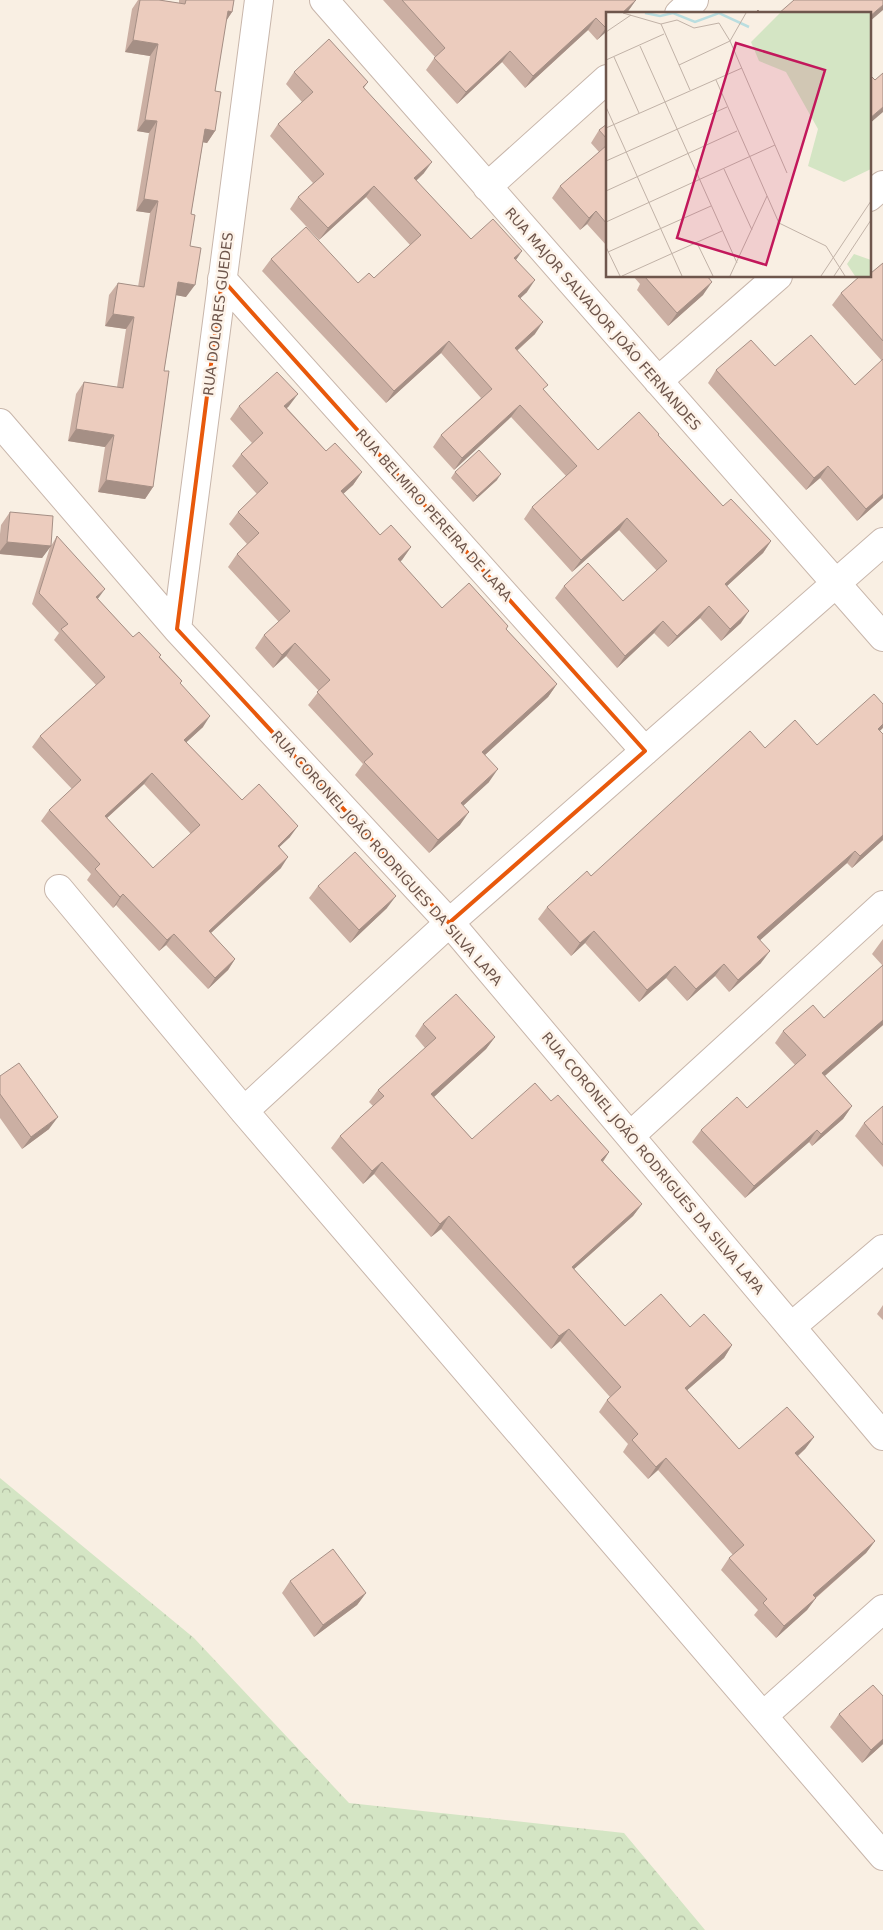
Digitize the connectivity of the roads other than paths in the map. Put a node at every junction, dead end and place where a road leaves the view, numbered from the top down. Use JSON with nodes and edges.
{"nodes":[{"id":1,"x":259,"y":0,"type":"edge"},
{"id":2,"x":324,"y":0,"type":"edge"},
{"id":3,"x":606,"y":80,"type":"edge"},
{"id":4,"x":883,"y":185,"type":"edge"},
{"id":5,"x":487,"y":187,"type":"junction"},
{"id":6,"x":870,"y":196,"type":"edge"},
{"id":7,"x":776,"y":278,"type":"edge"},
{"id":8,"x":222,"y":279,"type":"junction"},
{"id":9,"x":658,"y":381,"type":"junction"},
{"id":10,"x":0,"y":423,"type":"edge"},
{"id":11,"x":883,"y":542,"type":"edge"},
{"id":12,"x":835,"y":584,"type":"junction"},
{"id":13,"x":177,"y":629,"type":"junction"},
{"id":14,"x":883,"y":637,"type":"edge"},
{"id":15,"x":645,"y":751,"type":"junction"},
{"id":16,"x":59,"y":889,"type":"dead end"},
{"id":17,"x":883,"y":905,"type":"edge"},
{"id":18,"x":449,"y":923,"type":"junction"},
{"id":19,"x":244,"y":1112,"type":"junction"},
{"id":20,"x":630,"y":1136,"type":"junction"},
{"id":21,"x":883,"y":1249,"type":"edge"},
{"id":22,"x":791,"y":1327,"type":"junction"},
{"id":23,"x":883,"y":1436,"type":"edge"},
{"id":24,"x":883,"y":1609,"type":"edge"},
{"id":25,"x":764,"y":1715,"type":"junction"},
{"id":26,"x":883,"y":1856,"type":"edge"}],
"edges":[{"from":1,"to":8,"type":"street","name":"RUA DOLORES GUEDES"},
{"from":2,"to":5,"type":"street","name":"RUA MAJOR SALVADOR JOÃO FERNANDES"},
{"from":3,"to":5,"type":"street"},
{"from":4,"to":6,"type":"street"},
{"from":5,"to":9,"type":"street","name":"RUA MAJOR SALVADOR JOÃO FERNANDES"},
{"from":7,"to":9,"type":"street"},
{"from":8,"to":13,"type":"street","name":"RUA DOLORES GUEDES"},
{"from":8,"to":15,"type":"street","name":"RUA BELMIRO PEREIRA DE LARA"},
{"from":9,"to":12,"type":"street","name":"RUA MAJOR SALVADOR JOÃO FERNANDES"},
{"from":10,"to":13,"type":"street","name":"RUA CORONEL JOÃO RODRIGUES DA SILVA LAPA"},
{"from":11,"to":12,"type":"street"},
{"from":12,"to":14,"type":"street","name":"RUA MAJOR SALVADOR JOÃO FERNANDES"},
{"from":12,"to":15,"type":"street"},
{"from":13,"to":18,"type":"street","name":"RUA CORONEL JOÃO RODRIGUES DA SILVA LAPA"},
{"from":15,"to":18,"type":"street"},
{"from":16,"to":19,"type":"street"},
{"from":17,"to":20,"type":"street"},
{"from":18,"to":19,"type":"street"},
{"from":18,"to":20,"type":"street","name":"RUA CORONEL JOÃO RODRIGUES DA SILVA LAPA"},
{"from":19,"to":25,"type":"street"},
{"from":20,"to":22,"type":"street","name":"RUA CORONEL JOÃO RODRIGUES DA SILVA LAPA"},
{"from":21,"to":22,"type":"street"},
{"from":22,"to":23,"type":"street","name":"RUA CORONEL JOÃO RODRIGUES DA SILVA LAPA"},
{"from":24,"to":25,"type":"street"},
{"from":25,"to":26,"type":"street"}]}
